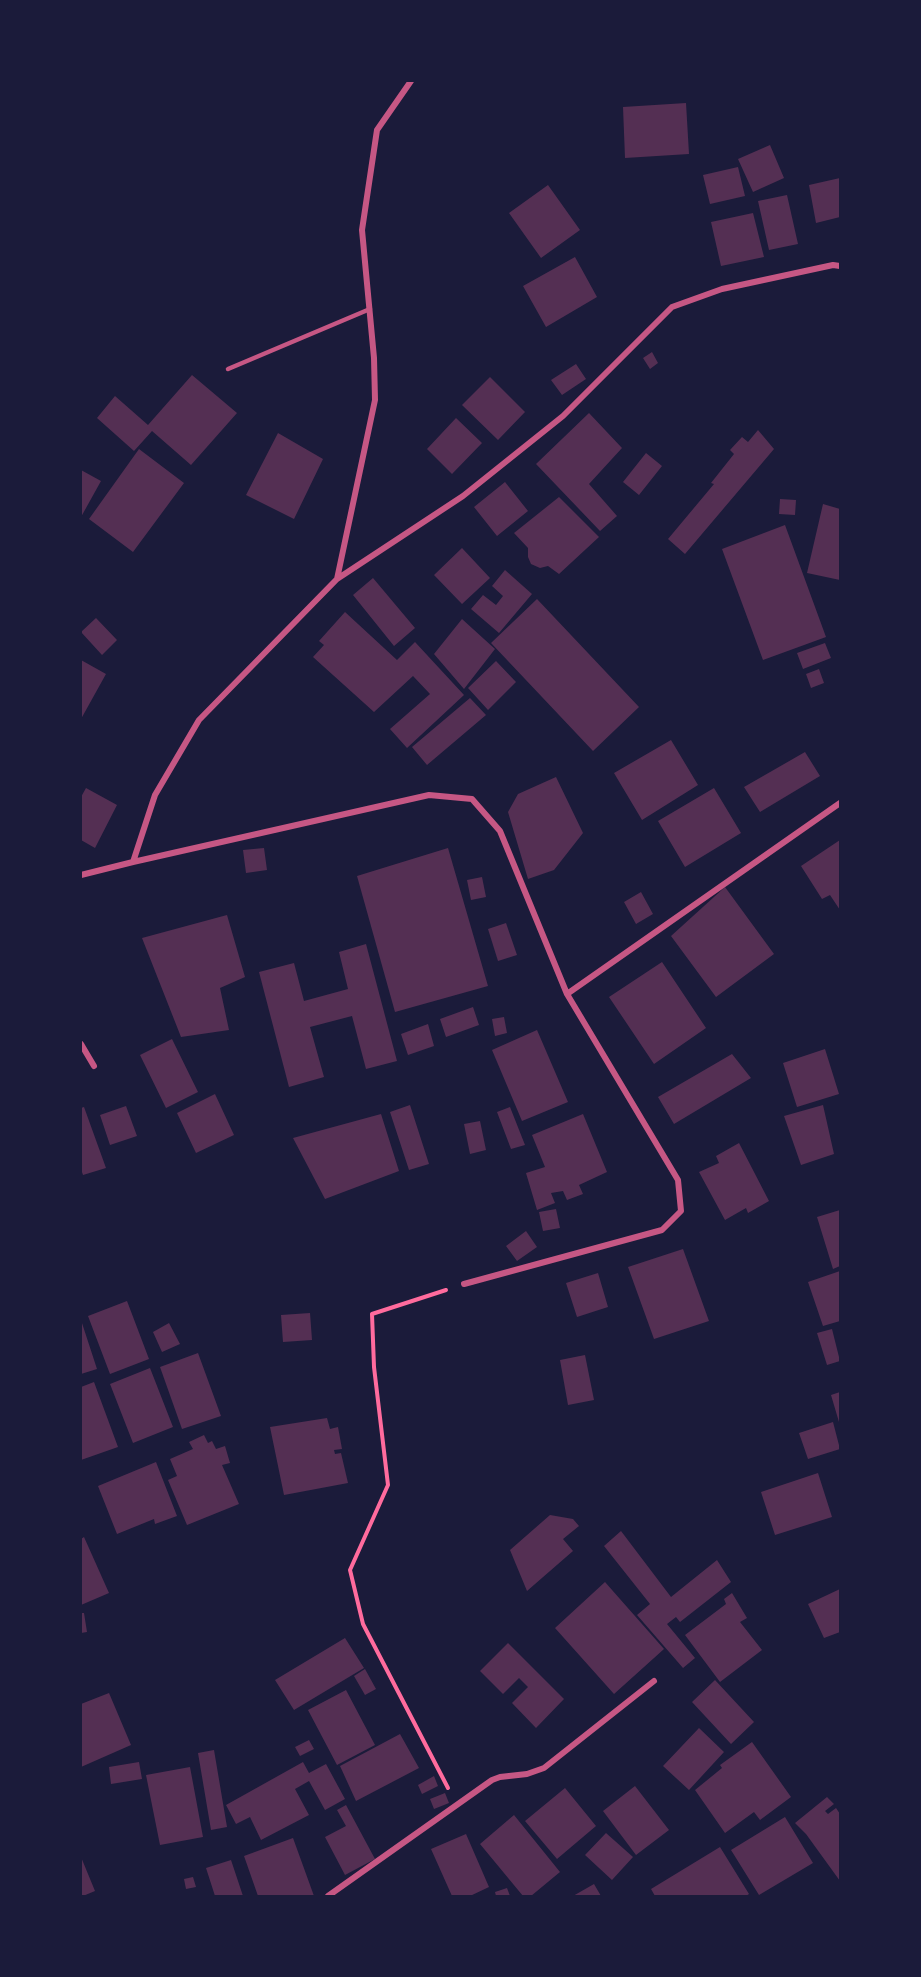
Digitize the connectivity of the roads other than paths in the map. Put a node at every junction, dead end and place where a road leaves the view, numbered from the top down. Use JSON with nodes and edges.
{"nodes":[{"id":1,"x":411,"y":81,"type":"edge"},
{"id":2,"x":840,"y":266,"type":"edge"},
{"id":3,"x":370,"y":309,"type":"junction"},
{"id":4,"x":228,"y":369,"type":"dead end"},
{"id":5,"x":337,"y":579,"type":"junction"},
{"id":6,"x":840,"y":803,"type":"edge"},
{"id":7,"x":133,"y":862,"type":"junction"},
{"id":8,"x":81,"y":874,"type":"edge"},
{"id":9,"x":567,"y":994,"type":"junction"},
{"id":10,"x":81,"y":1044,"type":"edge"},
{"id":11,"x":94,"y":1066,"type":"dead end"},
{"id":12,"x":464,"y":1284,"type":"road end"},
{"id":13,"x":654,"y":1681,"type":"dead end"},
{"id":14,"x":328,"y":1896,"type":"edge"}],
"edges":[{"from":1,"to":3,"type":"street"},
{"from":2,"to":5,"type":"street"},
{"from":3,"to":4,"type":"lane"},
{"from":3,"to":5,"type":"street"},
{"from":5,"to":7,"type":"street"},
{"from":6,"to":9,"type":"street"},
{"from":7,"to":8,"type":"street"},
{"from":7,"to":9,"type":"street"},
{"from":9,"to":12,"type":"street"},
{"from":10,"to":11,"type":"street"},
{"from":13,"to":14,"type":"street"}]}
